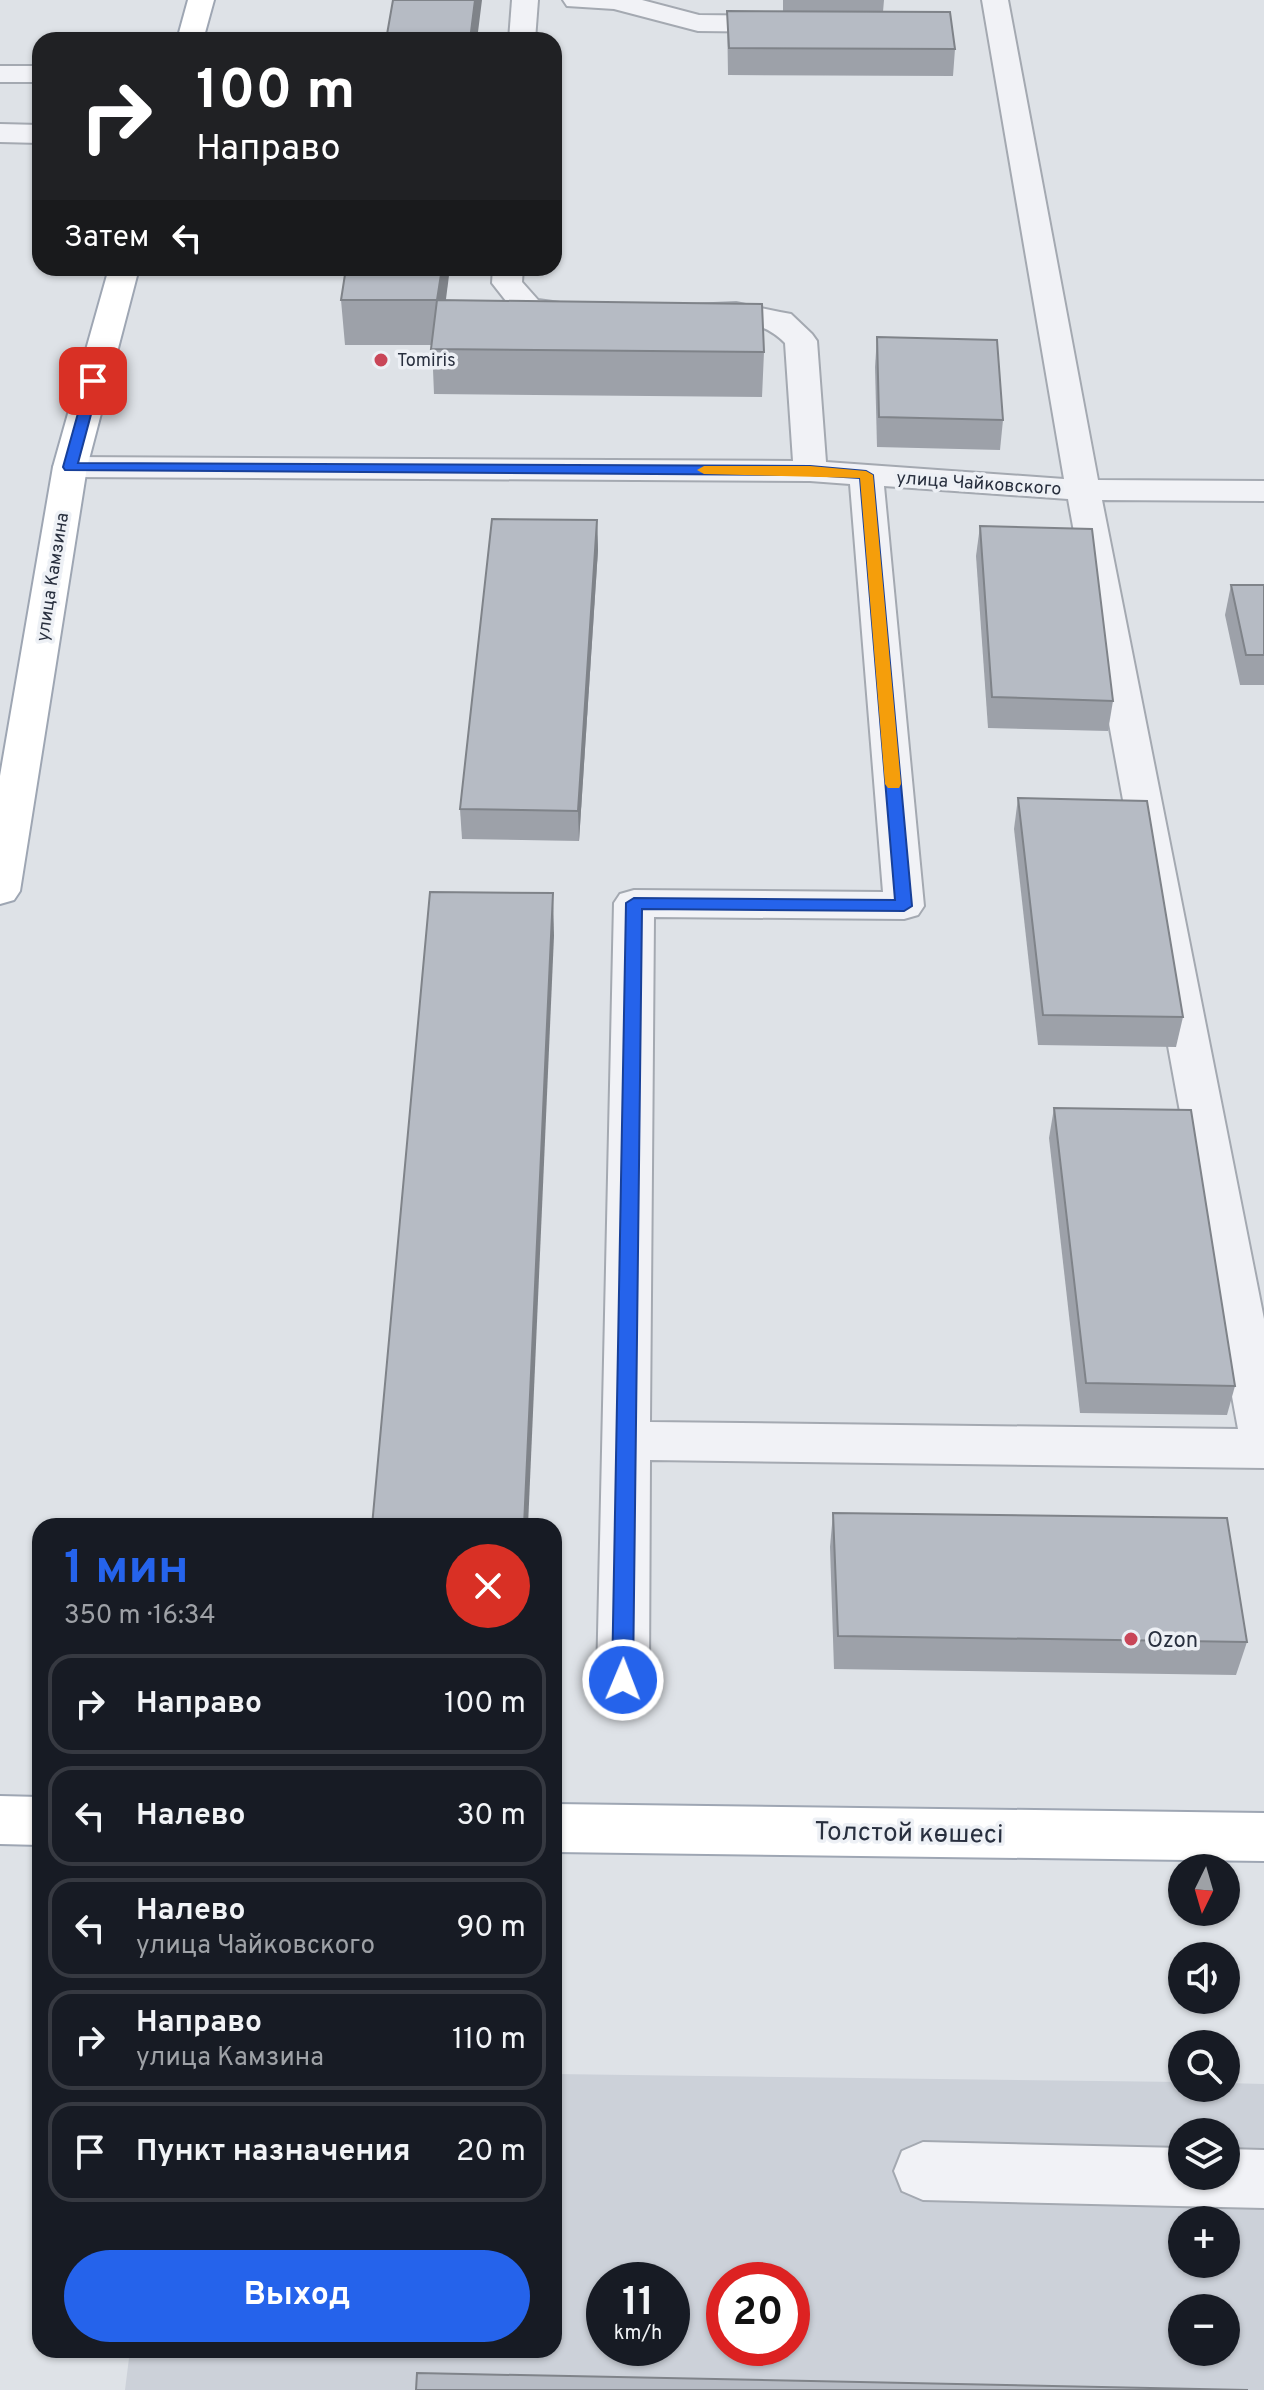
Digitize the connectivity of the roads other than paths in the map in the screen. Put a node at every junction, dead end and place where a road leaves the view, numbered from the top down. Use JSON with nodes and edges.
{"nodes":[{"id":1,"x":201,"y":0,"type":"edge"},
{"id":2,"x":525,"y":0,"type":"edge"},
{"id":3,"x":576,"y":0,"type":"edge"},
{"id":4,"x":995,"y":0,"type":"edge"},
{"id":5,"x":810,"y":24,"type":"edge"},
{"id":6,"x":192,"y":32,"type":"edge"},
{"id":7,"x":523,"y":32,"type":"edge"},
{"id":8,"x":0,"y":74,"type":"edge"},
{"id":9,"x":32,"y":74,"type":"edge"},
{"id":10,"x":0,"y":133,"type":"edge"},
{"id":11,"x":32,"y":134,"type":"edge"},
{"id":12,"x":122,"y":276,"type":"edge"},
{"id":13,"x":507,"y":276,"type":"edge"},
{"id":14,"x":605,"y":313,"type":"edge"},
{"id":15,"x":678,"y":313,"type":"edge"},
{"id":16,"x":70,"y":467,"type":"junction"},
{"id":17,"x":810,"y":471,"type":"junction"},
{"id":18,"x":866,"y":475,"type":"junction"},
{"id":19,"x":1083,"y":490,"type":"junction"},
{"id":20,"x":1264,"y":491,"type":"edge"},
{"id":21,"x":0,"y":891,"type":"edge"},
{"id":22,"x":1264,"y":1439,"type":"edge"},
{"id":23,"x":626,"y":1441,"type":"junction"},
{"id":24,"x":1264,"y":1449,"type":"edge"},
{"id":25,"x":623,"y":1680,"type":"dead end"},
{"id":26,"x":0,"y":1820,"type":"edge"},
{"id":27,"x":32,"y":1821,"type":"edge"},
{"id":28,"x":562,"y":1828,"type":"edge"},
{"id":29,"x":1264,"y":1837,"type":"edge"},
{"id":30,"x":923,"y":2171,"type":"dead end"},
{"id":31,"x":1264,"y":2179,"type":"edge"}],
"edges":[{"from":1,"to":6,"type":"main road"},
{"from":2,"to":7,"type":"street"},
{"from":3,"to":5,"type":"street"},
{"from":4,"to":19,"type":"street"},
{"from":8,"to":9,"type":"street"},
{"from":10,"to":11,"type":"street"},
{"from":12,"to":16,"type":"main road","name":"улица Камзина"},
{"from":13,"to":14,"type":"street"},
{"from":15,"to":17,"type":"street"},
{"from":16,"to":17,"type":"street","name":"улица Чайковского"},
{"from":16,"to":21,"type":"main road","name":"улица Камзина"},
{"from":17,"to":18,"type":"street","name":"улица Чайковского"},
{"from":18,"to":19,"type":"street","name":"улица Чайковского"},
{"from":18,"to":23,"type":"street"},
{"from":19,"to":20,"type":"street","name":"улица Чайковского"},
{"from":19,"to":22,"type":"street"},
{"from":23,"to":24,"type":"street"},
{"from":23,"to":25,"type":"street"},
{"from":26,"to":27,"type":"main road"},
{"from":28,"to":29,"type":"main road","name":"Толстой көшесі"},
{"from":30,"to":31,"type":"street"}]}
